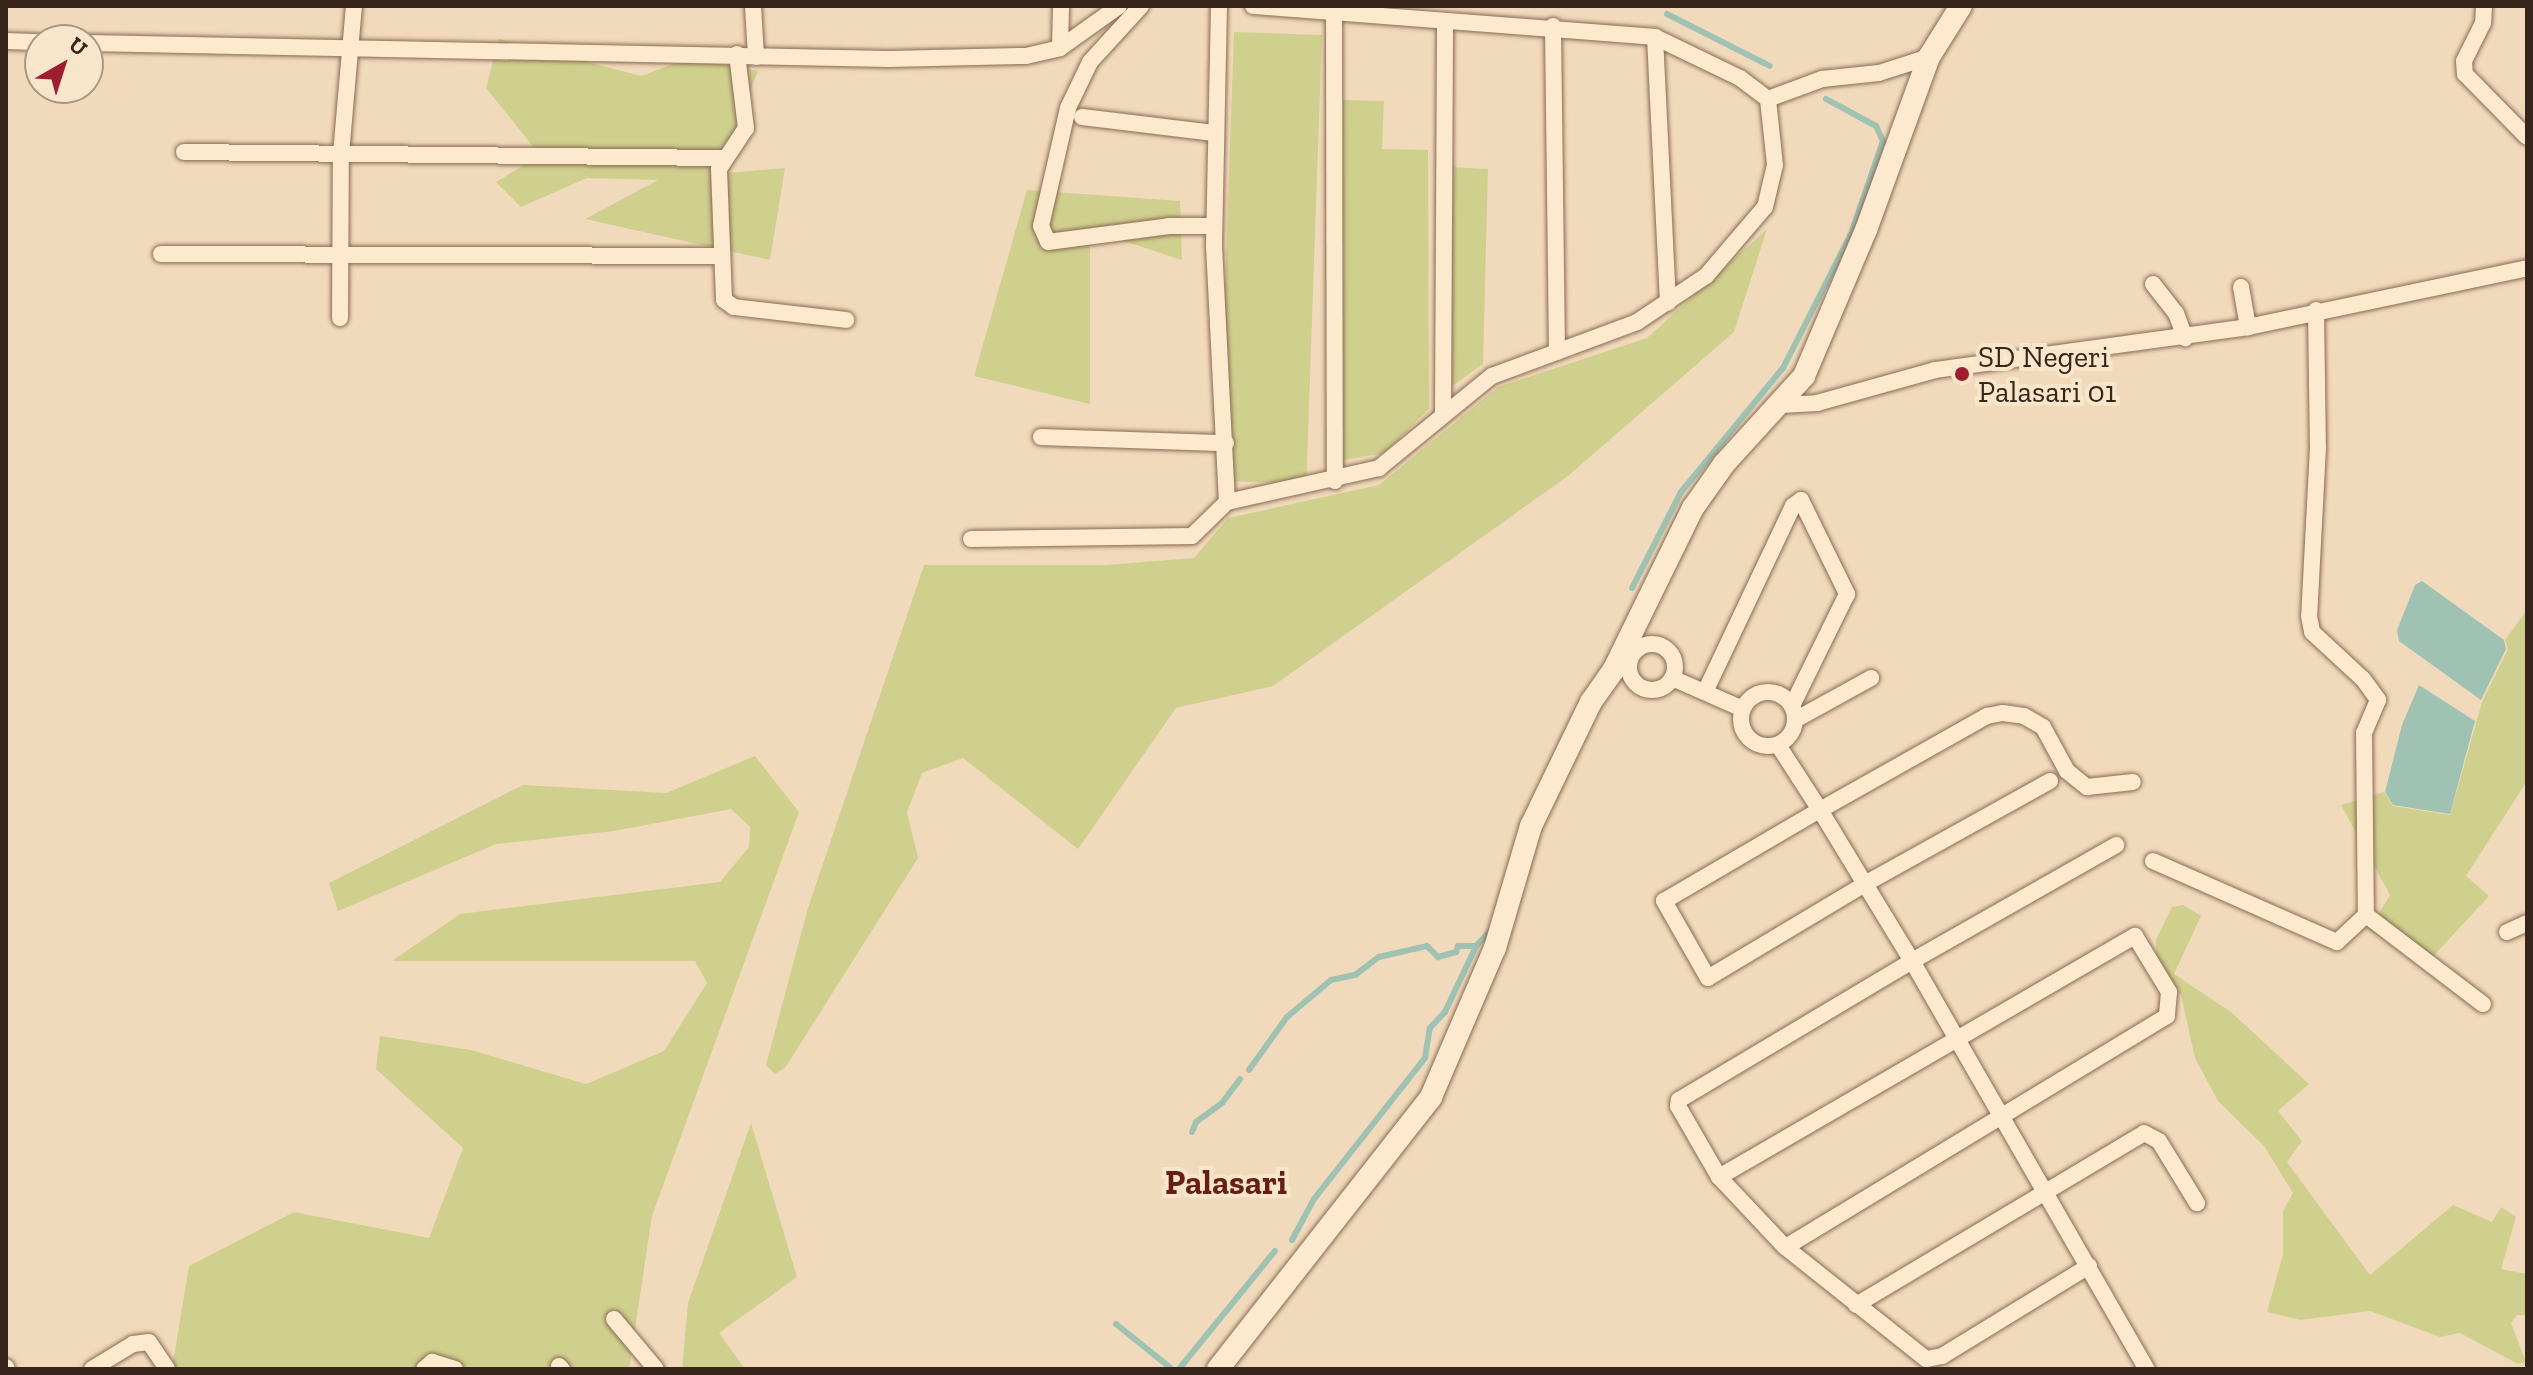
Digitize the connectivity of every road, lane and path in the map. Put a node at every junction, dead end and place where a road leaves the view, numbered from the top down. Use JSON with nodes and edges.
{"nodes":[{"id":1,"x":354,"y":6,"type":"edge"},
{"id":2,"x":753,"y":6,"type":"edge"},
{"id":3,"x":1061,"y":6,"type":"edge"},
{"id":4,"x":1119,"y":6,"type":"edge"},
{"id":5,"x":1141,"y":6,"type":"edge"},
{"id":6,"x":1219,"y":6,"type":"edge"},
{"id":7,"x":1253,"y":6,"type":"edge"},
{"id":8,"x":1961,"y":6,"type":"edge"},
{"id":9,"x":2484,"y":6,"type":"edge"},
{"id":10,"x":1333,"y":9,"type":"edge"},
{"id":11,"x":1465,"y":14,"type":"edge"},
{"id":12,"x":1445,"y":21,"type":"junction"},
{"id":13,"x":1553,"y":26,"type":"junction"},
{"id":14,"x":1655,"y":37,"type":"junction"},
{"id":15,"x":104,"y":43,"type":"edge"},
{"id":16,"x":1060,"y":48,"type":"junction"},
{"id":17,"x":352,"y":50,"type":"junction"},
{"id":18,"x":737,"y":54,"type":"junction"},
{"id":19,"x":756,"y":57,"type":"junction"},
{"id":20,"x":1929,"y":57,"type":"junction"},
{"id":21,"x":1768,"y":99,"type":"junction"},
{"id":22,"x":1082,"y":117,"type":"dead end"},
{"id":23,"x":1214,"y":133,"type":"junction"},
{"id":24,"x":2527,"y":137,"type":"edge"},
{"id":25,"x":184,"y":152,"type":"dead end"},
{"id":26,"x":341,"y":154,"type":"junction"},
{"id":27,"x":722,"y":158,"type":"junction"},
{"id":28,"x":1214,"y":226,"type":"junction"},
{"id":29,"x":340,"y":252,"type":"junction"},
{"id":30,"x":161,"y":254,"type":"dead end"},
{"id":31,"x":720,"y":256,"type":"junction"},
{"id":32,"x":2527,"y":268,"type":"edge"},
{"id":33,"x":2153,"y":284,"type":"dead end"},
{"id":34,"x":2241,"y":287,"type":"dead end"},
{"id":35,"x":1668,"y":303,"type":"junction"},
{"id":36,"x":2316,"y":310,"type":"junction"},
{"id":37,"x":340,"y":318,"type":"dead end"},
{"id":38,"x":846,"y":320,"type":"dead end"},
{"id":39,"x":2248,"y":327,"type":"junction"},
{"id":40,"x":2185,"y":338,"type":"junction"},
{"id":41,"x":1557,"y":352,"type":"junction"},
{"id":42,"x":1781,"y":405,"type":"junction"},
{"id":43,"x":1443,"y":413,"type":"junction"},
{"id":44,"x":1041,"y":437,"type":"dead end"},
{"id":45,"x":1226,"y":443,"type":"junction"},
{"id":46,"x":1335,"y":481,"type":"junction"},
{"id":47,"x":1227,"y":502,"type":"junction"},
{"id":48,"x":971,"y":539,"type":"dead end"},
{"id":49,"x":1627,"y":653,"type":"junction"},
{"id":50,"x":1672,"y":678,"type":"junction"},
{"id":51,"x":1871,"y":678,"type":"dead end"},
{"id":52,"x":1705,"y":692,"type":"junction"},
{"id":53,"x":1743,"y":709,"type":"junction"},
{"id":54,"x":1794,"y":713,"type":"junction"},
{"id":55,"x":1778,"y":745,"type":"junction"},
{"id":56,"x":2050,"y":781,"type":"dead end"},
{"id":57,"x":2133,"y":782,"type":"dead end"},
{"id":58,"x":1820,"y":810,"type":"junction"},
{"id":59,"x":2116,"y":845,"type":"dead end"},
{"id":60,"x":2153,"y":861,"type":"dead end"},
{"id":61,"x":1865,"y":884,"type":"junction"},
{"id":62,"x":2366,"y":915,"type":"junction"},
{"id":63,"x":2527,"y":923,"type":"edge"},
{"id":64,"x":2507,"y":932,"type":"dead end"},
{"id":65,"x":1912,"y":961,"type":"junction"},
{"id":66,"x":2483,"y":1004,"type":"dead end"},
{"id":67,"x":1955,"y":1040,"type":"junction"},
{"id":68,"x":2001,"y":1115,"type":"junction"},
{"id":69,"x":1719,"y":1177,"type":"junction"},
{"id":70,"x":2046,"y":1190,"type":"junction"},
{"id":71,"x":2197,"y":1203,"type":"dead end"},
{"id":72,"x":1785,"y":1247,"type":"junction"},
{"id":73,"x":2089,"y":1266,"type":"junction"},
{"id":74,"x":1856,"y":1305,"type":"junction"},
{"id":75,"x":614,"y":1319,"type":"dead end"},
{"id":76,"x":92,"y":1369,"type":"edge"},
{"id":77,"x":167,"y":1369,"type":"edge"},
{"id":78,"x":424,"y":1369,"type":"edge"},
{"id":79,"x":455,"y":1369,"type":"edge"},
{"id":80,"x":656,"y":1369,"type":"edge"},
{"id":81,"x":1218,"y":1369,"type":"edge"},
{"id":82,"x":2147,"y":1369,"type":"edge"}],
"edges":[{"from":1,"to":17,"type":"street"},
{"from":2,"to":19,"type":"street"},
{"from":3,"to":16,"type":"street"},
{"from":4,"to":16,"type":"street"},
{"from":5,"to":28,"type":"street"},
{"from":6,"to":23,"type":"street"},
{"from":7,"to":10,"type":"street"},
{"from":8,"to":20,"type":"main road"},
{"from":9,"to":24,"type":"street"},
{"from":10,"to":12,"type":"street"},
{"from":10,"to":46,"type":"street"},
{"from":11,"to":12,"type":"street"},
{"from":11,"to":13,"type":"street"},
{"from":12,"to":43,"type":"street"},
{"from":13,"to":14,"type":"street"},
{"from":13,"to":41,"type":"street"},
{"from":14,"to":21,"type":"street"},
{"from":14,"to":35,"type":"street"},
{"from":15,"to":17,"type":"street"},
{"from":16,"to":19,"type":"street"},
{"from":17,"to":18,"type":"street"},
{"from":17,"to":26,"type":"street"},
{"from":18,"to":19,"type":"street"},
{"from":18,"to":27,"type":"street"},
{"from":20,"to":21,"type":"street"},
{"from":20,"to":42,"type":"main road"},
{"from":21,"to":35,"type":"street"},
{"from":22,"to":23,"type":"street"},
{"from":23,"to":28,"type":"street"},
{"from":25,"to":26,"type":"street"},
{"from":26,"to":27,"type":"street"},
{"from":26,"to":29,"type":"street"},
{"from":27,"to":31,"type":"street"},
{"from":28,"to":45,"type":"street"},
{"from":29,"to":30,"type":"street"},
{"from":29,"to":31,"type":"street"},
{"from":29,"to":37,"type":"street"},
{"from":31,"to":38,"type":"street"},
{"from":32,"to":36,"type":"street"},
{"from":33,"to":40,"type":"street"},
{"from":34,"to":39,"type":"street"},
{"from":35,"to":41,"type":"street"},
{"from":36,"to":39,"type":"street"},
{"from":36,"to":62,"type":"street"},
{"from":39,"to":40,"type":"street"},
{"from":40,"to":42,"type":"street"},
{"from":41,"to":43,"type":"street"},
{"from":42,"to":49,"type":"main road"},
{"from":43,"to":46,"type":"street"},
{"from":44,"to":45,"type":"street"},
{"from":45,"to":47,"type":"street"},
{"from":46,"to":47,"type":"street"},
{"from":47,"to":48,"type":"street"},
{"from":49,"to":50,"type":"street"},
{"from":49,"to":50,"type":"street"},
{"from":49,"to":81,"type":"main road"},
{"from":50,"to":52,"type":"street"},
{"from":51,"to":54,"type":"street"},
{"from":52,"to":53,"type":"street"},
{"from":52,"to":54,"type":"street"},
{"from":53,"to":54,"type":"street"},
{"from":53,"to":55,"type":"street"},
{"from":54,"to":55,"type":"street"},
{"from":55,"to":58,"type":"street"},
{"from":56,"to":61,"type":"street"},
{"from":57,"to":58,"type":"street"},
{"from":58,"to":61,"type":"street"},
{"from":58,"to":61,"type":"street"},
{"from":59,"to":65,"type":"street"},
{"from":60,"to":62,"type":"street"},
{"from":61,"to":65,"type":"street"},
{"from":62,"to":66,"type":"street"},
{"from":63,"to":64,"type":"street"},
{"from":65,"to":67,"type":"street"},
{"from":65,"to":69,"type":"street"},
{"from":67,"to":68,"type":"street"},
{"from":67,"to":68,"type":"street"},
{"from":67,"to":69,"type":"street"},
{"from":68,"to":70,"type":"street"},
{"from":68,"to":72,"type":"street"},
{"from":69,"to":72,"type":"street"},
{"from":70,"to":71,"type":"street"},
{"from":70,"to":73,"type":"street"},
{"from":70,"to":74,"type":"street"},
{"from":72,"to":74,"type":"street"},
{"from":73,"to":74,"type":"street"},
{"from":73,"to":82,"type":"street"},
{"from":75,"to":80,"type":"street"},
{"from":76,"to":77,"type":"street"},
{"from":78,"to":79,"type":"street"}]}
